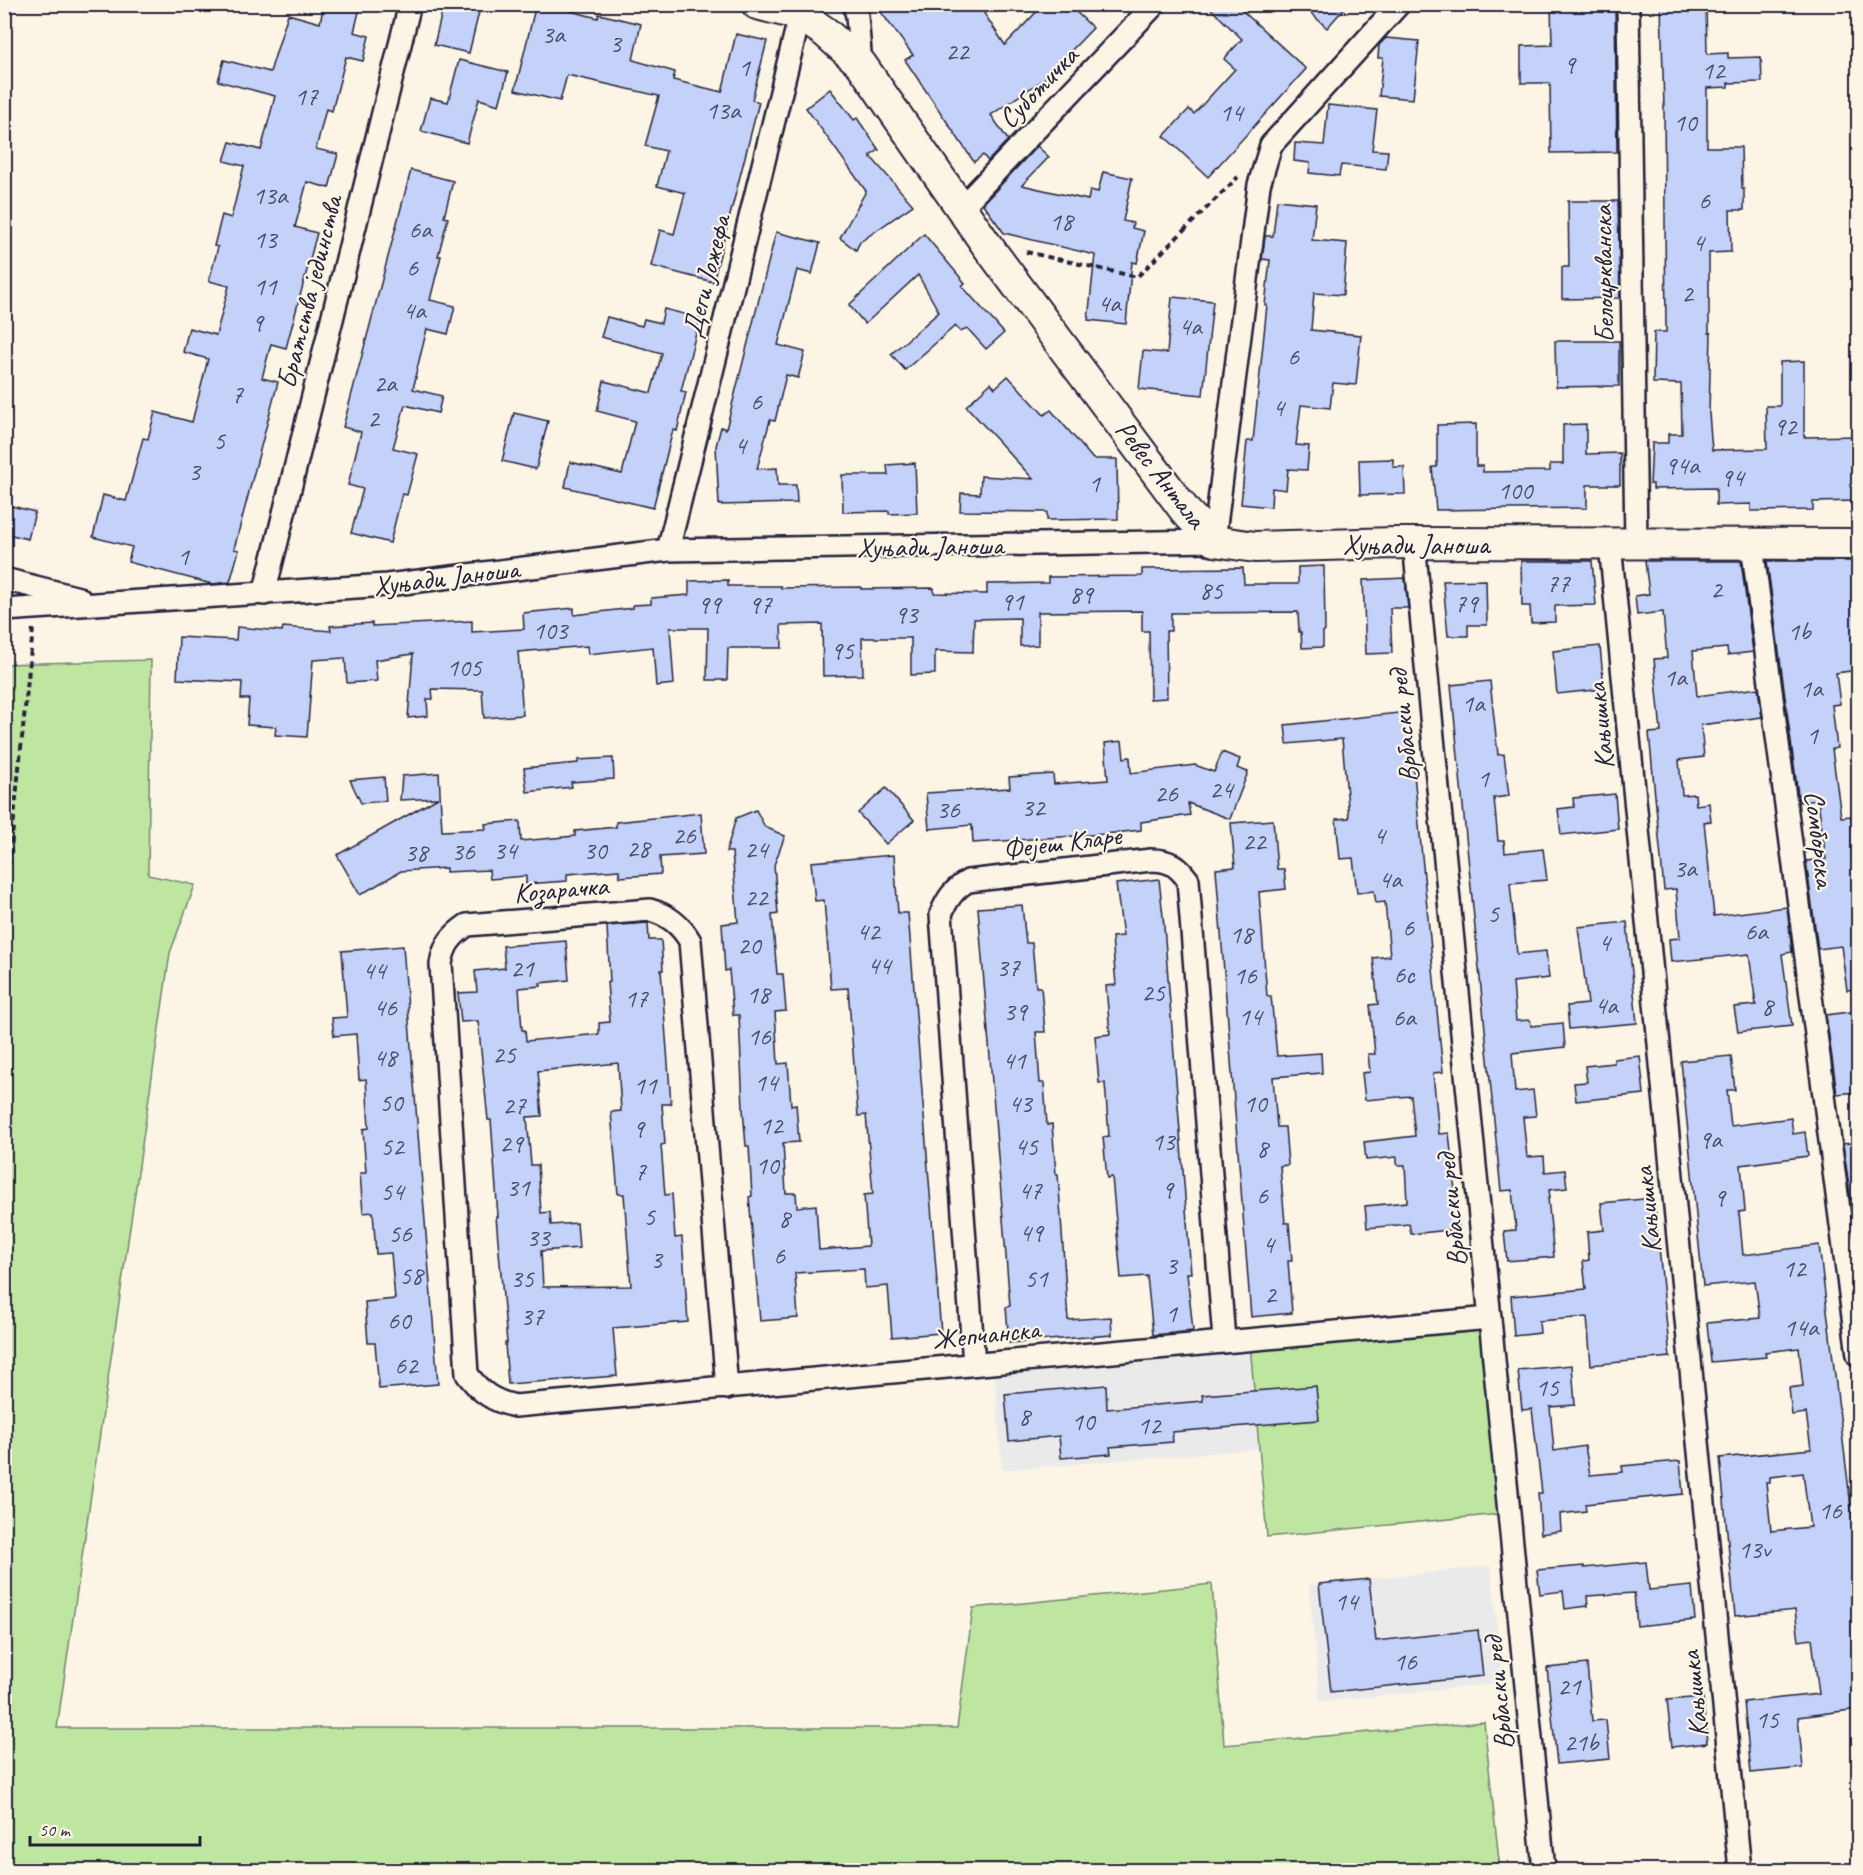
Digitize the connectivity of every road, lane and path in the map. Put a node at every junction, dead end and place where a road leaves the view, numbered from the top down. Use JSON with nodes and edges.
{"nodes":[{"id":1,"x":410,"y":4,"type":"edge"},
{"id":2,"x":757,"y":4,"type":"edge"},
{"id":3,"x":854,"y":4,"type":"edge"},
{"id":4,"x":1155,"y":4,"type":"edge"},
{"id":5,"x":1399,"y":4,"type":"edge"},
{"id":6,"x":1628,"y":4,"type":"edge"},
{"id":7,"x":800,"y":15,"type":"junction"},
{"id":8,"x":861,"y":64,"type":"junction"},
{"id":9,"x":1271,"y":145,"type":"junction"},
{"id":10,"x":961,"y":208,"type":"junction"},
{"id":11,"x":986,"y":244,"type":"junction"},
{"id":12,"x":1214,"y":541,"type":"junction"},
{"id":13,"x":1414,"y":543,"type":"junction"},
{"id":14,"x":1623,"y":544,"type":"junction"},
{"id":15,"x":1858,"y":544,"type":"edge"},
{"id":16,"x":1752,"y":545,"type":"junction"},
{"id":17,"x":668,"y":550,"type":"junction"},
{"id":18,"x":4,"y":579,"type":"edge"},
{"id":19,"x":264,"y":594,"type":"junction"},
{"id":20,"x":101,"y":604,"type":"junction"},
{"id":21,"x":36,"y":608,"type":"junction"},
{"id":22,"x":4,"y":610,"type":"edge"},
{"id":23,"x":4,"y":917,"type":"edge"},
{"id":24,"x":1490,"y":1318,"type":"junction"},
{"id":25,"x":1224,"y":1340,"type":"junction"},
{"id":26,"x":1858,"y":1355,"type":"edge"},
{"id":27,"x":974,"y":1364,"type":"junction"},
{"id":28,"x":727,"y":1388,"type":"junction"},
{"id":29,"x":488,"y":1397,"type":"joint"},
{"id":30,"x":1544,"y":1870,"type":"edge"},
{"id":31,"x":1740,"y":1870,"type":"edge"}],
"edges":[{"from":1,"to":19,"type":"street","name":"Братства јединства"},
{"from":2,"to":7,"type":"street","name":"Ревес Антала"},
{"from":3,"to":8,"type":"street"},
{"from":4,"to":10,"type":"street","name":"Суботичка"},
{"from":5,"to":9,"type":"street","name":"Ревес Антала"},
{"from":6,"to":14,"type":"street","name":"Белоцркванска"},
{"from":7,"to":8,"type":"street","name":"Ревес Антала"},
{"from":7,"to":17,"type":"street","name":"Деги Јожефа"},
{"from":8,"to":10,"type":"street","name":"Ревес Антала"},
{"from":9,"to":11,"type":"path"},
{"from":9,"to":12,"type":"street","name":"Ревес Антала"},
{"from":10,"to":11,"type":"street","name":"Ревес Антала"},
{"from":11,"to":12,"type":"street","name":"Ревес Антала"},
{"from":12,"to":13,"type":"street","name":"Хуњади Јаноша"},
{"from":12,"to":17,"type":"street","name":"Хуњади Јаноша"},
{"from":13,"to":14,"type":"street","name":"Хуњади Јаноша"},
{"from":13,"to":24,"type":"street","name":"Врбаски ред"},
{"from":14,"to":16,"type":"street","name":"Хуњади Јаноша"},
{"from":14,"to":31,"type":"street","name":"Кањишка"},
{"from":15,"to":16,"type":"street","name":"Хуњади Јаноша"},
{"from":16,"to":26,"type":"street","name":"Сомборска"},
{"from":17,"to":19,"type":"street","name":"Хуњади Јаноша"},
{"from":18,"to":20,"type":"street"},
{"from":19,"to":20,"type":"street","name":"Хуњади Јаноша"},
{"from":20,"to":21,"type":"street","name":"Хуњади Јаноша"},
{"from":21,"to":22,"type":"street","name":"Хуњади Јаноша"},
{"from":21,"to":23,"type":"path"},
{"from":24,"to":25,"type":"street","name":"Жепчанска"},
{"from":24,"to":30,"type":"street","name":"Врбаски ред"},
{"from":25,"to":27,"type":"street","name":"Жепчанска"},
{"from":25,"to":27,"type":"street","name":"Фејеш Кларе"},
{"from":27,"to":28,"type":"street","name":"Жепчанска"},
{"from":28,"to":29,"type":"street","name":"Жепчанска"},
{"from":28,"to":29,"type":"street","name":"Козарачка"}]}
